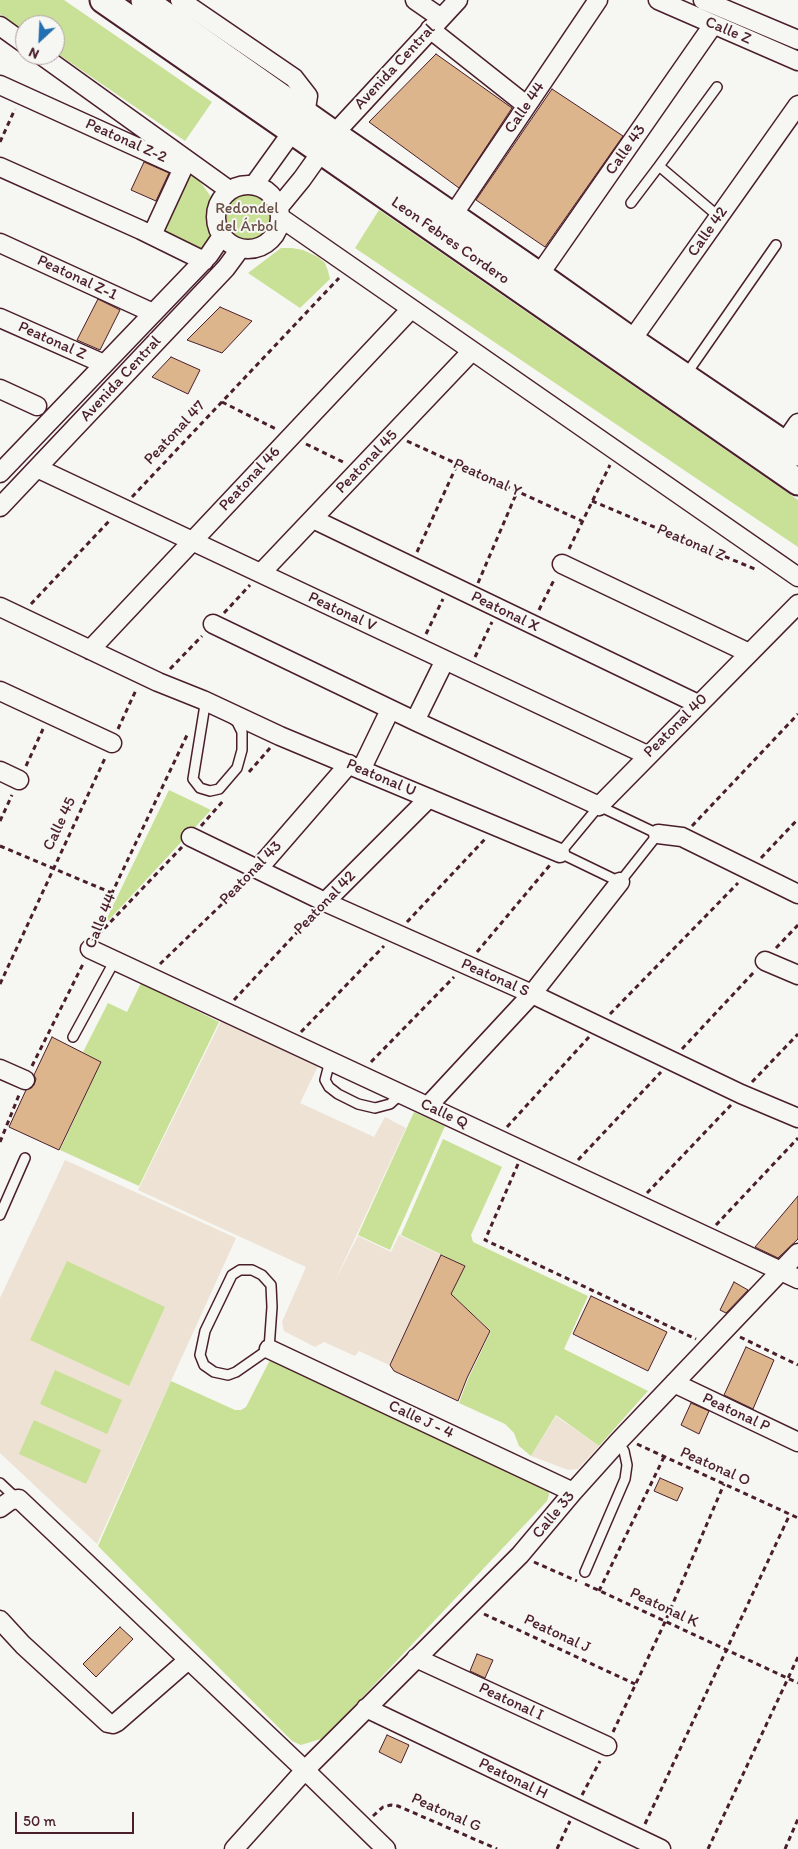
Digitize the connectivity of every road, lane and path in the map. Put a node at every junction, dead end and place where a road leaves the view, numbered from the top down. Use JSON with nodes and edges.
{"nodes":[{"id":1,"x":103,"y":0,"type":"edge"},
{"id":2,"x":415,"y":0,"type":"edge"},
{"id":3,"x":458,"y":0,"type":"edge"},
{"id":4,"x":598,"y":0,"type":"edge"},
{"id":5,"x":658,"y":0,"type":"edge"},
{"id":6,"x":703,"y":0,"type":"edge"},
{"id":7,"x":163,"y":3,"type":"edge"},
{"id":8,"x":436,"y":23,"type":"junction"},
{"id":9,"x":713,"y":25,"type":"junction"},
{"id":10,"x":0,"y":26,"type":"edge"},
{"id":11,"x":15,"y":37,"type":"edge"},
{"id":12,"x":798,"y":40,"type":"edge"},
{"id":13,"x":798,"y":61,"type":"edge"},
{"id":14,"x":55,"y":65,"type":"edge"},
{"id":15,"x":0,"y":84,"type":"edge"},
{"id":16,"x":717,"y":88,"type":"dead end"},
{"id":17,"x":22,"y":95,"type":"junction"},
{"id":18,"x":526,"y":105,"type":"junction"},
{"id":19,"x":798,"y":105,"type":"edge"},
{"id":20,"x":299,"y":123,"type":"junction"},
{"id":21,"x":0,"y":142,"type":"edge"},
{"id":22,"x":327,"y":143,"type":"junction"},
{"id":23,"x":659,"y":166,"type":"junction"},
{"id":24,"x":0,"y":168,"type":"edge"},
{"id":25,"x":254,"y":186,"type":"junction"},
{"id":26,"x":229,"y":190,"type":"junction"},
{"id":27,"x":631,"y":203,"type":"dead end"},
{"id":28,"x":280,"y":212,"type":"junction"},
{"id":29,"x":452,"y":216,"type":"junction"},
{"id":30,"x":718,"y":216,"type":"junction"},
{"id":31,"x":152,"y":235,"type":"junction"},
{"id":32,"x":222,"y":236,"type":"junction"},
{"id":33,"x":0,"y":243,"type":"edge"},
{"id":34,"x":776,"y":245,"type":"dead end"},
{"id":35,"x":240,"y":249,"type":"junction"},
{"id":36,"x":204,"y":261,"type":"junction"},
{"id":37,"x":350,"y":266,"type":"junction"},
{"id":38,"x":539,"y":275,"type":"junction"},
{"id":39,"x":411,"y":309,"type":"junction"},
{"id":40,"x":153,"y":313,"type":"junction"},
{"id":41,"x":0,"y":318,"type":"edge"},
{"id":42,"x":625,"y":349,"type":"junction"},
{"id":43,"x":472,"y":351,"type":"junction"},
{"id":44,"x":104,"y":364,"type":"junction"},
{"id":45,"x":685,"y":376,"type":"junction"},
{"id":46,"x":0,"y":389,"type":"edge"},
{"id":47,"x":37,"y":406,"type":"dead end"},
{"id":48,"x":798,"y":423,"type":"edge"},
{"id":49,"x":393,"y":435,"type":"junction"},
{"id":50,"x":616,"y":451,"type":"junction"},
{"id":51,"x":784,"y":453,"type":"edge"},
{"id":52,"x":457,"y":464,"type":"junction"},
{"id":53,"x":37,"y":468,"type":"junction"},
{"id":54,"x":1,"y":471,"type":"edge"},
{"id":55,"x":798,"y":482,"type":"edge"},
{"id":56,"x":517,"y":492,"type":"junction"},
{"id":57,"x":592,"y":501,"type":"junction"},
{"id":58,"x":0,"y":507,"type":"edge"},
{"id":59,"x":122,"y":508,"type":"junction"},
{"id":60,"x":313,"y":519,"type":"junction"},
{"id":61,"x":582,"y":522,"type":"junction"},
{"id":62,"x":192,"y":541,"type":"junction"},
{"id":63,"x":562,"y":564,"type":"junction"},
{"id":64,"x":410,"y":566,"type":"junction"},
{"id":65,"x":760,"y":571,"type":"dead end"},
{"id":66,"x":261,"y":573,"type":"junction"},
{"id":67,"x":798,"y":577,"type":"edge"},
{"id":68,"x":450,"y":585,"type":"junction"},
{"id":69,"x":472,"y":596,"type":"junction"},
{"id":70,"x":798,"y":604,"type":"edge"},
{"id":71,"x":0,"y":608,"type":"edge"},
{"id":72,"x":498,"y":609,"type":"junction"},
{"id":73,"x":19,"y":616,"type":"junction"},
{"id":74,"x":213,"y":624,"type":"dead end"},
{"id":75,"x":532,"y":625,"type":"junction"},
{"id":76,"x":419,"y":648,"type":"junction"},
{"id":77,"x":90,"y":650,"type":"junction"},
{"id":78,"x":749,"y":653,"type":"junction"},
{"id":79,"x":446,"y":660,"type":"junction"},
{"id":80,"x":468,"y":671,"type":"junction"},
{"id":81,"x":143,"y":675,"type":"junction"},
{"id":82,"x":0,"y":691,"type":"edge"},
{"id":83,"x":204,"y":702,"type":"junction"},
{"id":84,"x":698,"y":704,"type":"junction"},
{"id":85,"x":390,"y":710,"type":"junction"},
{"id":86,"x":798,"y":714,"type":"edge"},
{"id":87,"x":415,"y":721,"type":"junction"},
{"id":88,"x":112,"y":743,"type":"junction"},
{"id":89,"x":647,"y":755,"type":"junction"},
{"id":90,"x":355,"y":767,"type":"junction"},
{"id":91,"x":0,"y":771,"type":"edge"},
{"id":92,"x":19,"y":780,"type":"dead end"},
{"id":93,"x":429,"y":798,"type":"junction"},
{"id":94,"x":598,"y":806,"type":"junction"},
{"id":95,"x":798,"y":819,"type":"edge"},
{"id":96,"x":658,"y":834,"type":"junction"},
{"id":97,"x":191,"y":837,"type":"dead end"},
{"id":98,"x":682,"y":837,"type":"junction"},
{"id":99,"x":0,"y":846,"type":"edge"},
{"id":100,"x":560,"y":853,"type":"junction"},
{"id":101,"x":54,"y":867,"type":"junction"},
{"id":102,"x":258,"y":869,"type":"junction"},
{"id":103,"x":750,"y":870,"type":"junction"},
{"id":104,"x":620,"y":882,"type":"junction"},
{"id":105,"x":112,"y":892,"type":"junction"},
{"id":106,"x":798,"y":894,"type":"edge"},
{"id":107,"x":325,"y":902,"type":"junction"},
{"id":108,"x":90,"y":948,"type":"junction"},
{"id":109,"x":115,"y":960,"type":"junction"},
{"id":110,"x":764,"y":961,"type":"dead end"},
{"id":111,"x":798,"y":975,"type":"edge"},
{"id":112,"x":148,"y":976,"type":"junction"},
{"id":113,"x":0,"y":984,"type":"edge"},
{"id":114,"x":532,"y":994,"type":"junction"},
{"id":115,"x":224,"y":1012,"type":"junction"},
{"id":116,"x":598,"y":1026,"type":"junction"},
{"id":117,"x":798,"y":1034,"type":"edge"},
{"id":118,"x":73,"y":1037,"type":"dead end"},
{"id":119,"x":330,"y":1061,"type":"junction"},
{"id":120,"x":0,"y":1068,"type":"edge"},
{"id":121,"x":25,"y":1080,"type":"junction"},
{"id":122,"x":400,"y":1094,"type":"junction"},
{"id":123,"x":741,"y":1094,"type":"junction"},
{"id":124,"x":428,"y":1106,"type":"junction"},
{"id":125,"x":798,"y":1118,"type":"edge"},
{"id":126,"x":798,"y":1138,"type":"edge"},
{"id":127,"x":497,"y":1139,"type":"junction"},
{"id":128,"x":0,"y":1142,"type":"edge"},
{"id":129,"x":524,"y":1151,"type":"junction"},
{"id":130,"x":25,"y":1158,"type":"dead end"},
{"id":131,"x":636,"y":1204,"type":"junction"},
{"id":132,"x":0,"y":1215,"type":"edge"},
{"id":133,"x":706,"y":1236,"type":"junction"},
{"id":134,"x":798,"y":1254,"type":"edge"},
{"id":135,"x":781,"y":1271,"type":"junction"},
{"id":136,"x":798,"y":1279,"type":"edge"},
{"id":137,"x":725,"y":1330,"type":"junction"},
{"id":138,"x":710,"y":1346,"type":"junction"},
{"id":139,"x":269,"y":1349,"type":"junction"},
{"id":140,"x":798,"y":1365,"type":"edge"},
{"id":141,"x":674,"y":1383,"type":"junction"},
{"id":142,"x":620,"y":1440,"type":"junction"},
{"id":143,"x":798,"y":1442,"type":"edge"},
{"id":144,"x":664,"y":1457,"type":"junction"},
{"id":145,"x":0,"y":1483,"type":"edge"},
{"id":146,"x":724,"y":1484,"type":"junction"},
{"id":147,"x":573,"y":1492,"type":"junction"},
{"id":148,"x":16,"y":1498,"type":"junction"},
{"id":149,"x":0,"y":1508,"type":"edge"},
{"id":150,"x":790,"y":1514,"type":"junction"},
{"id":151,"x":798,"y":1518,"type":"edge"},
{"id":152,"x":520,"y":1555,"type":"junction"},
{"id":153,"x":585,"y":1572,"type":"dead end"},
{"id":154,"x":598,"y":1591,"type":"junction"},
{"id":155,"x":469,"y":1606,"type":"junction"},
{"id":156,"x":0,"y":1620,"type":"edge"},
{"id":157,"x":665,"y":1622,"type":"junction"},
{"id":158,"x":725,"y":1650,"type":"junction"},
{"id":159,"x":798,"y":1657,"type":"edge"},
{"id":160,"x":416,"y":1658,"type":"junction"},
{"id":161,"x":188,"y":1660,"type":"junction"},
{"id":162,"x":788,"y":1678,"type":"junction"},
{"id":163,"x":798,"y":1683,"type":"edge"},
{"id":164,"x":635,"y":1684,"type":"junction"},
{"id":165,"x":366,"y":1708,"type":"junction"},
{"id":166,"x":607,"y":1746,"type":"junction"},
{"id":167,"x":305,"y":1770,"type":"junction"},
{"id":168,"x":576,"y":1809,"type":"junction"},
{"id":169,"x":798,"y":1819,"type":"edge"},
{"id":170,"x":362,"y":1826,"type":"junction"},
{"id":171,"x":638,"y":1838,"type":"junction"},
{"id":172,"x":234,"y":1849,"type":"edge"},
{"id":173,"x":386,"y":1849,"type":"edge"},
{"id":174,"x":497,"y":1849,"type":"edge"},
{"id":175,"x":557,"y":1849,"type":"edge"},
{"id":176,"x":661,"y":1849,"type":"edge"},
{"id":177,"x":708,"y":1849,"type":"edge"},
{"id":178,"x":785,"y":1849,"type":"edge"}],
"edges":[{"from":1,"to":20,"type":"street","name":"Leon Febres Cordero"},
{"from":2,"to":8,"type":"street"},
{"from":3,"to":8,"type":"street","name":"Avenida Central"},
{"from":4,"to":18,"type":"street","name":"Calle 44"},
{"from":5,"to":9,"type":"street","name":"Calle Z"},
{"from":6,"to":12,"type":"street","name":"Calle Z"},
{"from":7,"to":20,"type":"street","name":"Leon Febres Cordero"},
{"from":8,"to":18,"type":"street"},
{"from":8,"to":22,"type":"street","name":"Avenida Central"},
{"from":9,"to":13,"type":"street","name":"Calle Z"},
{"from":9,"to":38,"type":"street","name":"Calle 43"},
{"from":10,"to":11,"type":"street"},
{"from":14,"to":26,"type":"street"},
{"from":15,"to":17,"type":"street","name":"Peatonal Z-2"},
{"from":16,"to":23,"type":"lane"},
{"from":17,"to":21,"type":"path"},
{"from":17,"to":31,"type":"street","name":"Peatonal Z-2"},
{"from":18,"to":29,"type":"street","name":"Calle 44"},
{"from":19,"to":30,"type":"street","name":"Calle 42"},
{"from":20,"to":22,"type":"street","name":"Leon Febres Cordero"},
{"from":20,"to":25,"type":"street"},
{"from":22,"to":28,"type":"street","name":"Avenida Central"},
{"from":22,"to":29,"type":"street","name":"Leon Febres Cordero"},
{"from":22,"to":42,"type":"street","name":"Leon Febres Cordero"},
{"from":23,"to":27,"type":"lane"},
{"from":23,"to":30,"type":"lane"},
{"from":24,"to":31,"type":"street"},
{"from":25,"to":26,"type":"street"},
{"from":25,"to":28,"type":"street"},
{"from":26,"to":32,"type":"street"},
{"from":28,"to":35,"type":"street"},
{"from":28,"to":37,"type":"street"},
{"from":29,"to":38,"type":"street","name":"Leon Febres Cordero"},
{"from":30,"to":42,"type":"street","name":"Calle 42"},
{"from":31,"to":36,"type":"street"},
{"from":32,"to":35,"type":"street"},
{"from":32,"to":36,"type":"street","name":"Avenida Central"},
{"from":33,"to":40,"type":"street","name":"Peatonal Z-1"},
{"from":34,"to":45,"type":"lane"},
{"from":35,"to":53,"type":"street","name":"Avenida Central"},
{"from":36,"to":40,"type":"street","name":"Avenida Central"},
{"from":37,"to":39,"type":"street"},
{"from":37,"to":59,"type":"path","name":"Peatonal 47"},
{"from":38,"to":42,"type":"street","name":"Leon Febres Cordero"},
{"from":39,"to":43,"type":"street"},
{"from":39,"to":62,"type":"street","name":"Peatonal 46"},
{"from":40,"to":44,"type":"street","name":"Avenida Central"},
{"from":41,"to":44,"type":"street","name":"Peatonal Z"},
{"from":42,"to":45,"type":"street","name":"Leon Febres Cordero"},
{"from":42,"to":51,"type":"street","name":"Leon Febres Cordero"},
{"from":43,"to":49,"type":"street","name":"Peatonal 45"},
{"from":43,"to":50,"type":"street"},
{"from":44,"to":54,"type":"street","name":"Avenida Central"},
{"from":45,"to":51,"type":"street","name":"Leon Febres Cordero"},
{"from":46,"to":47,"type":"street"},
{"from":48,"to":51,"type":"street"},
{"from":49,"to":52,"type":"path","name":"Peatonal Y"},
{"from":49,"to":60,"type":"street","name":"Peatonal 45"},
{"from":50,"to":57,"type":"path"},
{"from":50,"to":67,"type":"street"},
{"from":51,"to":55,"type":"street","name":"Leon Febres Cordero"},
{"from":52,"to":56,"type":"path","name":"Peatonal Y"},
{"from":52,"to":64,"type":"path"},
{"from":53,"to":58,"type":"street","name":"Avenida Central"},
{"from":53,"to":59,"type":"street","name":"Peatonal V"},
{"from":56,"to":61,"type":"path","name":"Peatonal Y"},
{"from":56,"to":69,"type":"path"},
{"from":57,"to":61,"type":"path"},
{"from":57,"to":65,"type":"path","name":"Peatonal Z"},
{"from":59,"to":62,"type":"street","name":"Peatonal V"},
{"from":59,"to":73,"type":"path","name":"Peatonal 47"},
{"from":60,"to":64,"type":"street","name":"Peatonal X"},
{"from":60,"to":66,"type":"street","name":"Peatonal 45"},
{"from":61,"to":63,"type":"path"},
{"from":62,"to":66,"type":"street","name":"Peatonal V"},
{"from":62,"to":77,"type":"street","name":"Peatonal 46"},
{"from":63,"to":75,"type":"path"},
{"from":63,"to":78,"type":"street"},
{"from":64,"to":68,"type":"street","name":"Peatonal X"},
{"from":66,"to":76,"type":"street","name":"Peatonal V"},
{"from":68,"to":69,"type":"street","name":"Peatonal X"},
{"from":68,"to":76,"type":"path"},
{"from":69,"to":72,"type":"street","name":"Peatonal X"},
{"from":70,"to":78,"type":"street","name":"Peatonal 40"},
{"from":71,"to":73,"type":"street","name":"Peatonal U"},
{"from":72,"to":75,"type":"street","name":"Peatonal X"},
{"from":72,"to":80,"type":"path"},
{"from":73,"to":77,"type":"street","name":"Peatonal U"},
{"from":74,"to":85,"type":"street"},
{"from":75,"to":84,"type":"street","name":"Peatonal X"},
{"from":76,"to":79,"type":"street","name":"Peatonal V"},
{"from":77,"to":81,"type":"street","name":"Peatonal U"},
{"from":78,"to":84,"type":"street","name":"Peatonal 40"},
{"from":79,"to":80,"type":"street","name":"Peatonal V"},
{"from":79,"to":87,"type":"street"},
{"from":80,"to":89,"type":"street","name":"Peatonal V"},
{"from":81,"to":83,"type":"street","name":"Peatonal U"},
{"from":81,"to":88,"type":"path","name":"Calle 45"},
{"from":82,"to":88,"type":"street"},
{"from":83,"to":83,"type":"lane"},
{"from":83,"to":90,"type":"street","name":"Peatonal U"},
{"from":83,"to":105,"type":"path","name":"Calle 44"},
{"from":84,"to":89,"type":"street","name":"Peatonal 40"},
{"from":85,"to":87,"type":"street"},
{"from":85,"to":90,"type":"street","name":"Peatonal 43"},
{"from":86,"to":98,"type":"path"},
{"from":87,"to":94,"type":"street"},
{"from":88,"to":101,"type":"path","name":"Calle 45"},
{"from":89,"to":94,"type":"street","name":"Peatonal 40"},
{"from":90,"to":93,"type":"street","name":"Peatonal U"},
{"from":90,"to":102,"type":"street","name":"Peatonal 43"},
{"from":91,"to":92,"type":"street"},
{"from":93,"to":100,"type":"street","name":"Peatonal U"},
{"from":93,"to":107,"type":"street","name":"Peatonal 42"},
{"from":94,"to":96,"type":"lane"},
{"from":94,"to":100,"type":"lane","name":"Peatonal 40"},
{"from":95,"to":103,"type":"path"},
{"from":96,"to":98,"type":"street"},
{"from":96,"to":104,"type":"lane"},
{"from":97,"to":102,"type":"street","name":"Peatonal S"},
{"from":98,"to":103,"type":"street"},
{"from":99,"to":101,"type":"path"},
{"from":100,"to":104,"type":"lane"},
{"from":101,"to":105,"type":"path"},
{"from":101,"to":113,"type":"path","name":"Calle 45"},
{"from":102,"to":107,"type":"street","name":"Peatonal S"},
{"from":102,"to":112,"type":"path","name":"Peatonal 43"},
{"from":103,"to":106,"type":"street"},
{"from":103,"to":116,"type":"path"},
{"from":104,"to":114,"type":"street"},
{"from":105,"to":108,"type":"path","name":"Calle 44"},
{"from":107,"to":114,"type":"street","name":"Peatonal S"},
{"from":107,"to":115,"type":"path","name":"Peatonal 42"},
{"from":108,"to":109,"type":"street","name":"Calle Q"},
{"from":108,"to":121,"type":"path","name":"Calle 44"},
{"from":109,"to":112,"type":"street","name":"Calle Q"},
{"from":109,"to":118,"type":"lane"},
{"from":110,"to":111,"type":"street"},
{"from":112,"to":115,"type":"street","name":"Calle Q"},
{"from":114,"to":116,"type":"street","name":"Peatonal S"},
{"from":114,"to":124,"type":"street"},
{"from":115,"to":119,"type":"street","name":"Calle Q"},
{"from":116,"to":123,"type":"street","name":"Peatonal S"},
{"from":116,"to":127,"type":"path"},
{"from":117,"to":123,"type":"path"},
{"from":119,"to":122,"type":"street","name":"Calle Q"},
{"from":119,"to":122,"type":"lane"},
{"from":120,"to":121,"type":"street"},
{"from":121,"to":128,"type":"path","name":"Calle 44"},
{"from":122,"to":124,"type":"street","name":"Calle Q"},
{"from":123,"to":125,"type":"street","name":"Peatonal S"},
{"from":123,"to":131,"type":"path"},
{"from":124,"to":127,"type":"street","name":"Calle Q"},
{"from":126,"to":133,"type":"path"},
{"from":127,"to":129,"type":"street","name":"Calle Q"},
{"from":129,"to":131,"type":"street","name":"Calle Q"},
{"from":129,"to":138,"type":"path"},
{"from":130,"to":132,"type":"lane"},
{"from":131,"to":133,"type":"street","name":"Calle Q"},
{"from":133,"to":135,"type":"street","name":"Calle Q"},
{"from":134,"to":135,"type":"street","name":"Calle 33"},
{"from":135,"to":136,"type":"street","name":"Calle Q"},
{"from":135,"to":137,"type":"street","name":"Calle 33"},
{"from":137,"to":138,"type":"street","name":"Calle 33"},
{"from":137,"to":140,"type":"path"},
{"from":138,"to":141,"type":"street","name":"Calle 33"},
{"from":139,"to":139,"type":"lane"},
{"from":139,"to":147,"type":"street","name":"Calle J - 4"},
{"from":141,"to":142,"type":"street","name":"Calle 33"},
{"from":141,"to":143,"type":"street","name":"Peatonal P"},
{"from":142,"to":144,"type":"path","name":"Peatonal O"},
{"from":142,"to":147,"type":"street","name":"Calle 33"},
{"from":142,"to":153,"type":"lane"},
{"from":144,"to":146,"type":"path","name":"Peatonal O"},
{"from":144,"to":154,"type":"path"},
{"from":145,"to":148,"type":"lane"},
{"from":146,"to":150,"type":"path","name":"Peatonal O"},
{"from":146,"to":157,"type":"path"},
{"from":147,"to":152,"type":"street","name":"Calle 33"},
{"from":148,"to":149,"type":"street"},
{"from":148,"to":161,"type":"street"},
{"from":150,"to":151,"type":"path","name":"Peatonal O"},
{"from":150,"to":158,"type":"path"},
{"from":152,"to":154,"type":"path","name":"Peatonal K"},
{"from":152,"to":155,"type":"street","name":"Calle 33"},
{"from":154,"to":157,"type":"path","name":"Peatonal K"},
{"from":155,"to":160,"type":"street","name":"Calle 33"},
{"from":155,"to":164,"type":"path","name":"Peatonal J"},
{"from":156,"to":161,"type":"street"},
{"from":157,"to":158,"type":"path","name":"Peatonal K"},
{"from":157,"to":164,"type":"path"},
{"from":158,"to":162,"type":"path","name":"Peatonal K"},
{"from":158,"to":171,"type":"path"},
{"from":159,"to":162,"type":"path"},
{"from":160,"to":165,"type":"street","name":"Calle 33"},
{"from":160,"to":166,"type":"street","name":"Peatonal I"},
{"from":161,"to":167,"type":"street"},
{"from":162,"to":163,"type":"path","name":"Peatonal K"},
{"from":162,"to":177,"type":"path"},
{"from":164,"to":166,"type":"path"},
{"from":165,"to":167,"type":"street","name":"Calle 33"},
{"from":165,"to":168,"type":"street","name":"Peatonal H"},
{"from":166,"to":168,"type":"path"},
{"from":167,"to":170,"type":"street"},
{"from":167,"to":172,"type":"street","name":"Calle 33"},
{"from":168,"to":171,"type":"street","name":"Peatonal H"},
{"from":168,"to":175,"type":"path"},
{"from":169,"to":178,"type":"path"},
{"from":170,"to":173,"type":"street"},
{"from":170,"to":174,"type":"path","name":"Peatonal G"},
{"from":171,"to":176,"type":"street","name":"Peatonal H"}]}
